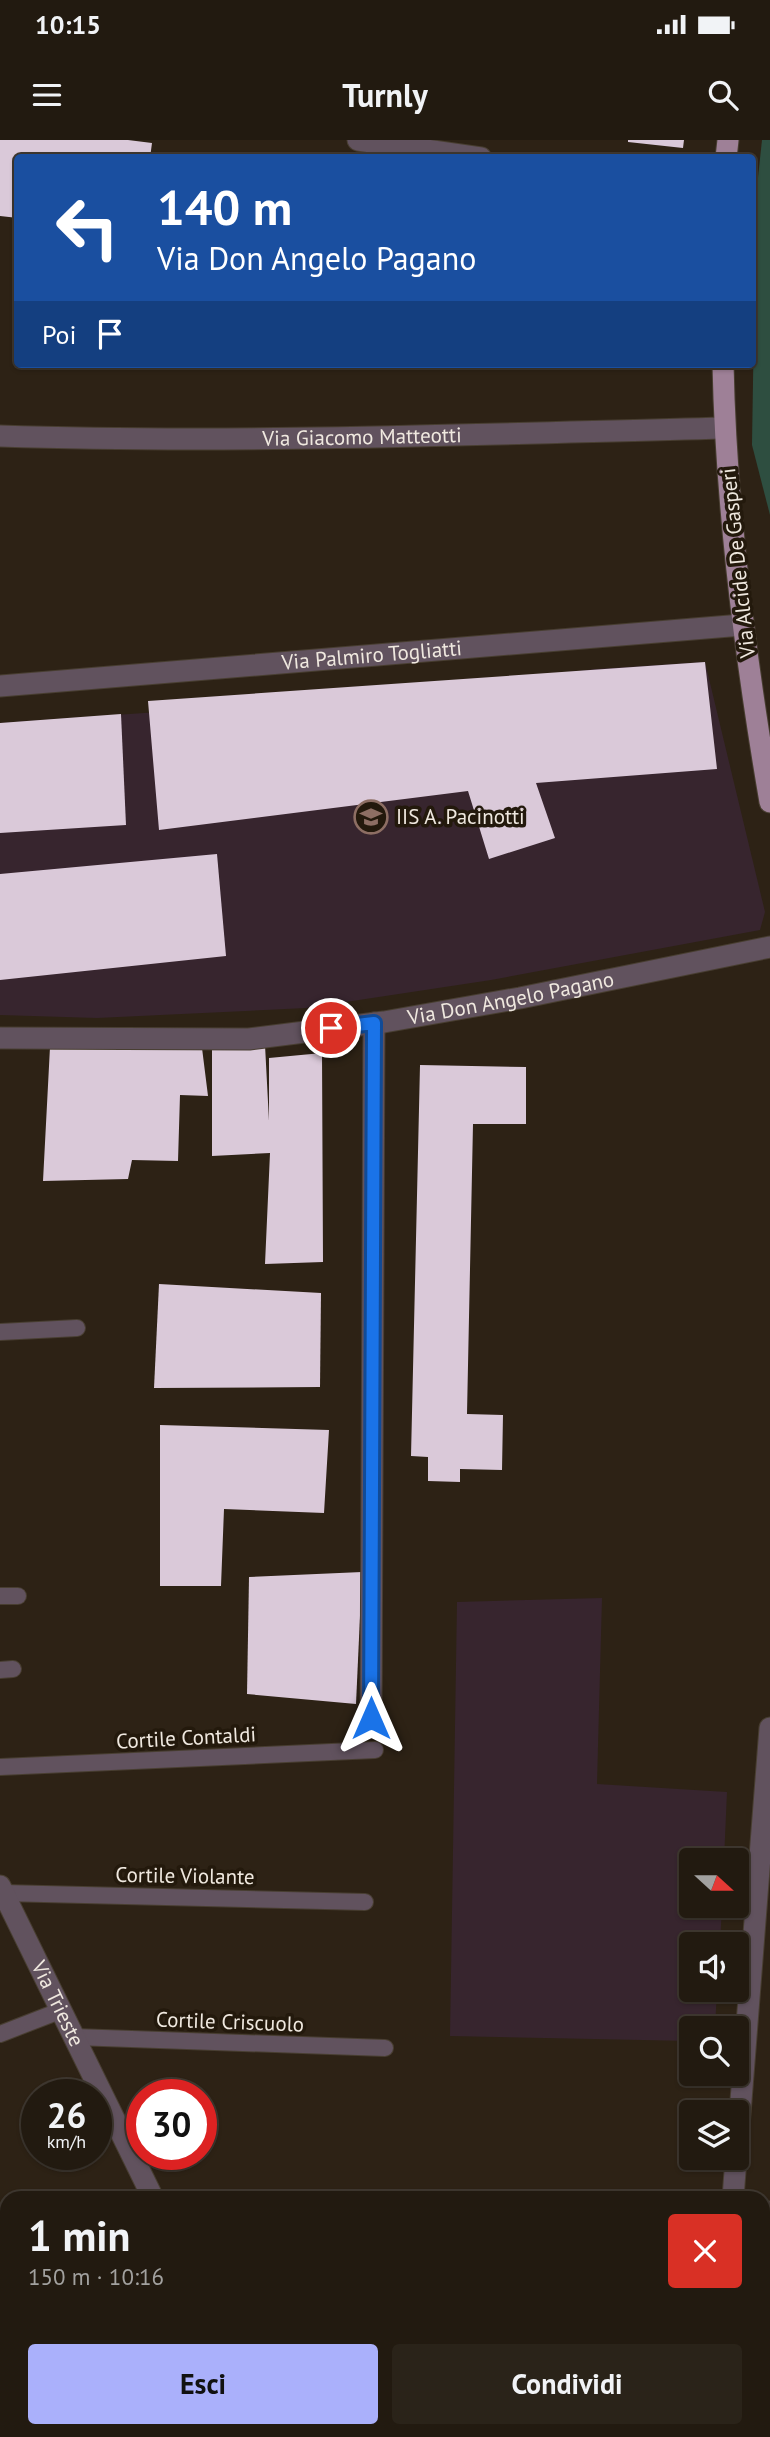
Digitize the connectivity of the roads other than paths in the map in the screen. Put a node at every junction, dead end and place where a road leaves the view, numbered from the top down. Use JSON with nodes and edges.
{"nodes":[{"id":1,"x":358,"y":140,"type":"edge"},
{"id":2,"x":454,"y":154,"type":"edge"},
{"id":3,"x":723,"y":368,"type":"edge"},
{"id":4,"x":724,"y":428,"type":"junction"},
{"id":5,"x":0,"y":436,"type":"edge"},
{"id":6,"x":742,"y":625,"type":"junction"},
{"id":7,"x":0,"y":686,"type":"edge"},
{"id":8,"x":768,"y":784,"type":"edge"},
{"id":9,"x":770,"y":802,"type":"edge"},
{"id":10,"x":770,"y":947,"type":"edge"},
{"id":11,"x":374,"y":1023,"type":"junction"},
{"id":12,"x":0,"y":1038,"type":"edge"},
{"id":13,"x":77,"y":1328,"type":"dead end"},
{"id":14,"x":0,"y":1332,"type":"edge"},
{"id":15,"x":0,"y":1596,"type":"edge"},
{"id":16,"x":18,"y":1596,"type":"dead end"},
{"id":17,"x":371,"y":1718,"type":"dead end"},
{"id":18,"x":770,"y":1728,"type":"edge"},
{"id":19,"x":375,"y":1750,"type":"dead end"},
{"id":20,"x":0,"y":1767,"type":"edge"},
{"id":21,"x":768,"y":1788,"type":"edge"},
{"id":22,"x":2,"y":1890,"type":"edge"},
{"id":23,"x":365,"y":1902,"type":"dead end"},
{"id":24,"x":8,"y":1919,"type":"edge"},
{"id":25,"x":62,"y":2010,"type":"junction"},
{"id":26,"x":0,"y":2034,"type":"edge"},
{"id":27,"x":75,"y":2037,"type":"junction"},
{"id":28,"x":385,"y":2048,"type":"dead end"},
{"id":29,"x":741,"y":2100,"type":"edge"},
{"id":30,"x":735,"y":2170,"type":"edge"},
{"id":31,"x":150,"y":2191,"type":"edge"},
{"id":32,"x":734,"y":2191,"type":"edge"}],
"edges":[{"from":1,"to":2,"type":"street"},
{"from":3,"to":4,"type":"main road","name":"Via Alcide De Gasperi"},
{"from":4,"to":5,"type":"street","name":"Via Giacomo Matteotti"},
{"from":4,"to":6,"type":"main road","name":"Via Alcide De Gasperi"},
{"from":6,"to":7,"type":"street","name":"Via Palmiro Togliatti"},
{"from":6,"to":8,"type":"main road","name":"Via Alcide De Gasperi"},
{"from":8,"to":9,"type":"main road","name":"Via Alcide De Gasperi"},
{"from":10,"to":11,"type":"street","name":"Via Don Angelo Pagano"},
{"from":11,"to":12,"type":"street","name":"Via Don Angelo Pagano"},
{"from":11,"to":17,"type":"street"},
{"from":13,"to":14,"type":"lane"},
{"from":15,"to":16,"type":"lane"},
{"from":18,"to":21,"type":"street"},
{"from":19,"to":20,"type":"lane","name":"Cortile Contaldi"},
{"from":21,"to":29,"type":"street"},
{"from":22,"to":23,"type":"lane","name":"Cortile Violante"},
{"from":22,"to":24,"type":"street","name":"Via Trieste"},
{"from":24,"to":25,"type":"street","name":"Via Trieste"},
{"from":25,"to":26,"type":"lane"},
{"from":25,"to":27,"type":"street","name":"Via Trieste"},
{"from":27,"to":28,"type":"lane","name":"Cortile Criscuolo"},
{"from":27,"to":31,"type":"street","name":"Via Trieste"},
{"from":30,"to":32,"type":"street"}]}
